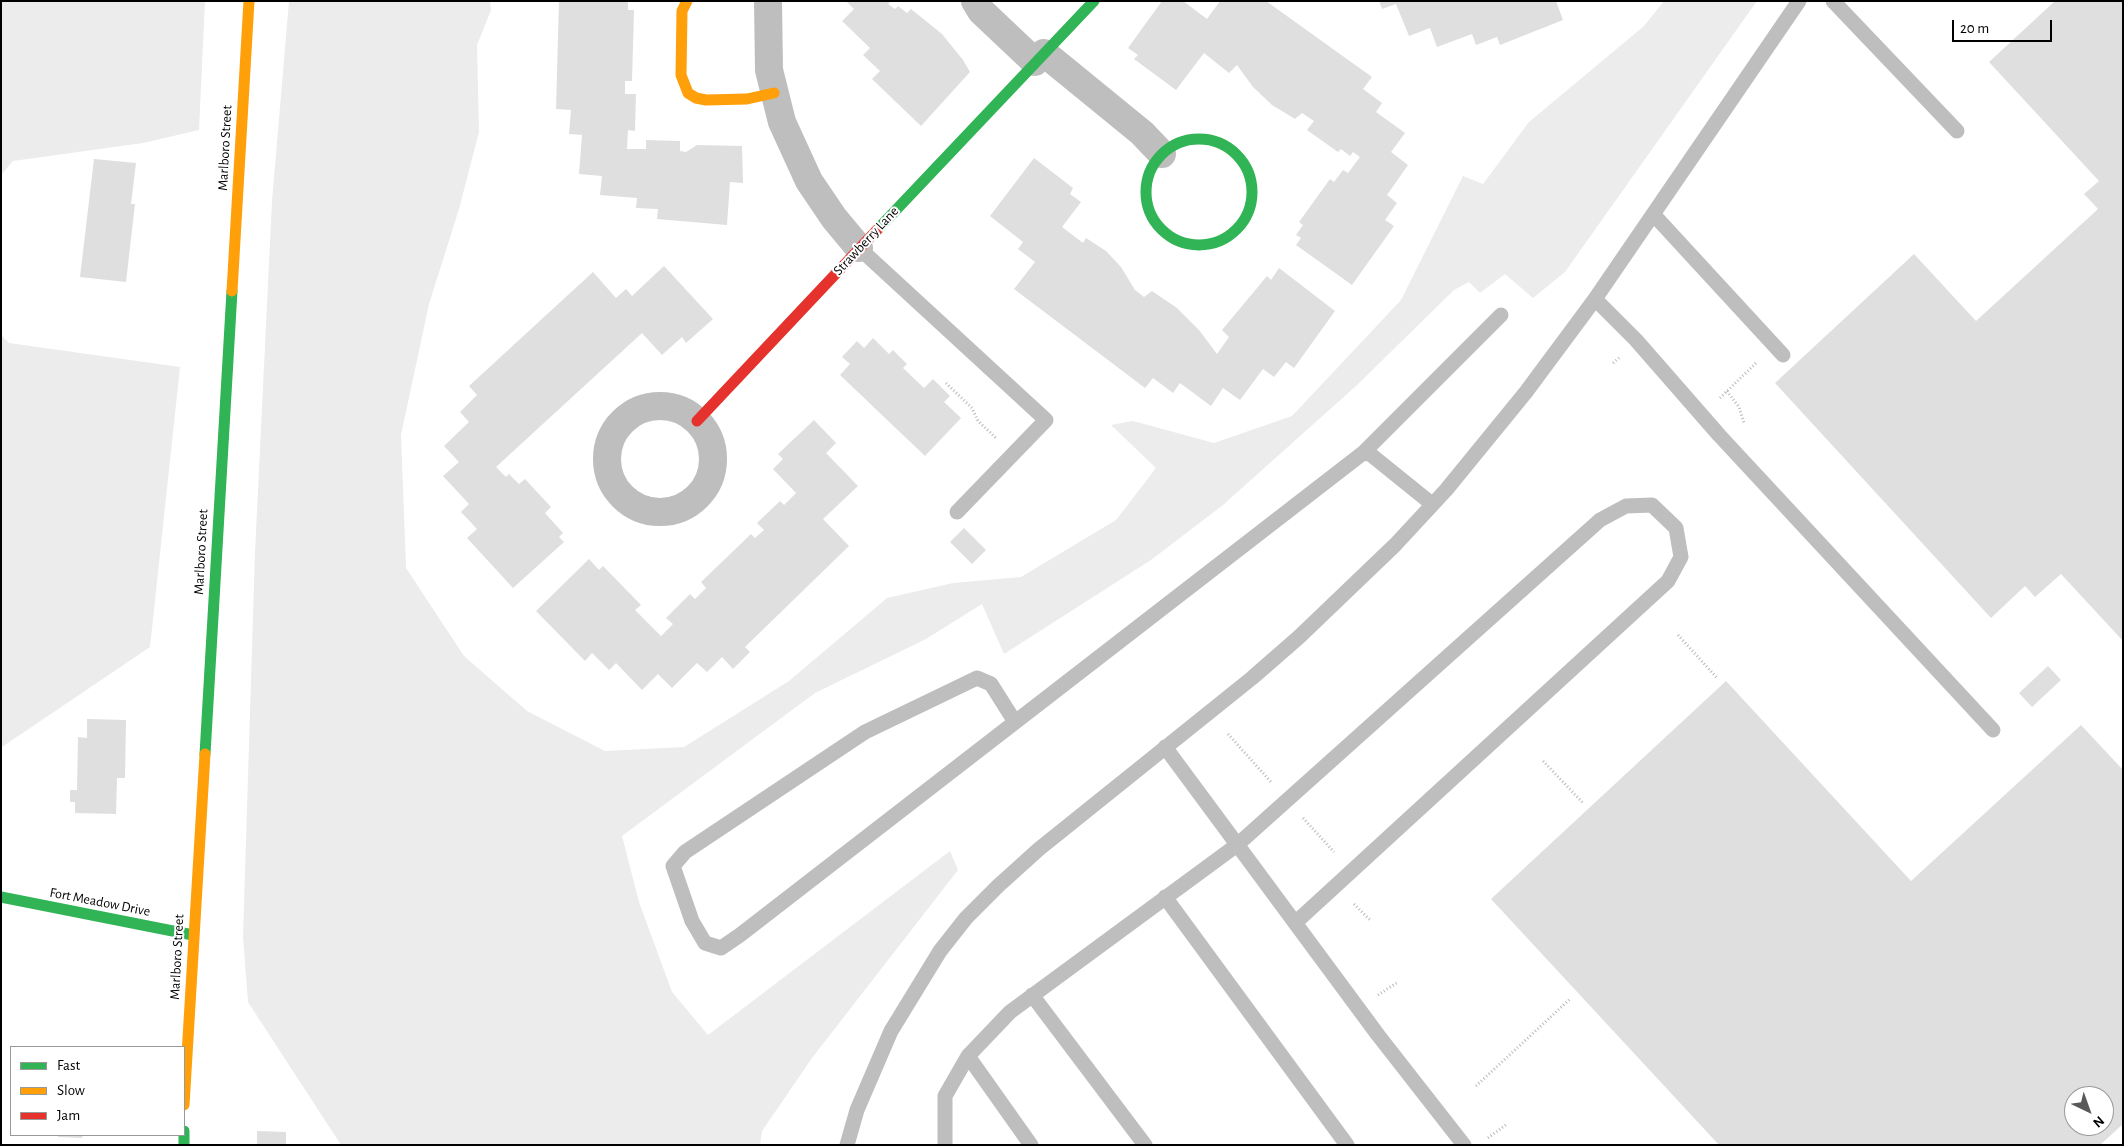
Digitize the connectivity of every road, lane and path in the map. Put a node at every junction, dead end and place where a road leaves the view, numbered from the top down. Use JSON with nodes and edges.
{"nodes":[{"id":1,"x":249,"y":1,"type":"edge"},
{"id":2,"x":687,"y":1,"type":"edge"},
{"id":3,"x":768,"y":1,"type":"edge"},
{"id":4,"x":975,"y":1,"type":"edge"},
{"id":5,"x":1094,"y":1,"type":"edge"},
{"id":6,"x":1798,"y":1,"type":"edge"},
{"id":7,"x":1832,"y":1,"type":"edge"},
{"id":8,"x":1040,"y":58,"type":"junction"},
{"id":9,"x":774,"y":93,"type":"junction"},
{"id":10,"x":1957,"y":131,"type":"dead end"},
{"id":11,"x":1162,"y":154,"type":"junction"},
{"id":12,"x":1654,"y":215,"type":"junction"},
{"id":13,"x":859,"y":248,"type":"junction"},
{"id":14,"x":1595,"y":299,"type":"junction"},
{"id":15,"x":1501,"y":315,"type":"dead end"},
{"id":16,"x":1778,"y":350,"type":"joint"},
{"id":17,"x":946,"y":383,"type":"dead end"},
{"id":18,"x":1702,"y":416,"type":"junction"},
{"id":19,"x":697,"y":421,"type":"dead end"},
{"id":20,"x":978,"y":421,"type":"dead end"},
{"id":21,"x":1363,"y":453,"type":"junction"},
{"id":22,"x":1432,"y":504,"type":"junction"},
{"id":23,"x":957,"y":512,"type":"dead end"},
{"id":24,"x":1678,"y":635,"type":"dead end"},
{"id":25,"x":1718,"y":679,"type":"dead end"},
{"id":26,"x":1015,"y":722,"type":"junction"},
{"id":27,"x":1993,"y":730,"type":"dead end"},
{"id":28,"x":1228,"y":734,"type":"dead end"},
{"id":29,"x":1165,"y":747,"type":"junction"},
{"id":30,"x":1543,"y":761,"type":"dead end"},
{"id":31,"x":1276,"y":787,"type":"dead end"},
{"id":32,"x":1584,"y":804,"type":"dead end"},
{"id":33,"x":1303,"y":818,"type":"dead end"},
{"id":34,"x":1237,"y":844,"type":"junction"},
{"id":35,"x":1339,"y":858,"type":"dead end"},
{"id":36,"x":1,"y":897,"type":"edge"},
{"id":37,"x":1165,"y":897,"type":"junction"},
{"id":38,"x":1350,"y":899,"type":"dead end"},
{"id":39,"x":1371,"y":921,"type":"dead end"},
{"id":40,"x":1296,"y":923,"type":"junction"},
{"id":41,"x":193,"y":935,"type":"junction"},
{"id":42,"x":1032,"y":995,"type":"junction"},
{"id":43,"x":1570,"y":999,"type":"dead end"},
{"id":44,"x":968,"y":1056,"type":"junction"},
{"id":45,"x":185,"y":1086,"type":"edge"},
{"id":46,"x":1476,"y":1086,"type":"dead end"},
{"id":47,"x":1507,"y":1124,"type":"dead end"},
{"id":48,"x":1486,"y":1140,"type":"dead end"},
{"id":49,"x":847,"y":1145,"type":"edge"},
{"id":50,"x":945,"y":1145,"type":"edge"},
{"id":51,"x":1031,"y":1145,"type":"edge"},
{"id":52,"x":1145,"y":1145,"type":"edge"},
{"id":53,"x":1347,"y":1145,"type":"edge"},
{"id":54,"x":1464,"y":1145,"type":"edge"}],
"edges":[{"from":1,"to":41,"type":"street","name":"Marlboro Street"},
{"from":2,"to":9,"type":"street"},
{"from":3,"to":9,"type":"street"},
{"from":4,"to":8,"type":"street"},
{"from":5,"to":8,"type":"street","name":"Strawberry Lane"},
{"from":6,"to":12,"type":"lane"},
{"from":7,"to":10,"type":"lane"},
{"from":8,"to":11,"type":"street"},
{"from":8,"to":13,"type":"street","name":"Strawberry Lane"},
{"from":9,"to":13,"type":"street"},
{"from":11,"to":11,"type":"street"},
{"from":12,"to":14,"type":"lane"},
{"from":12,"to":16,"type":"lane"},
{"from":13,"to":19,"type":"street","name":"Strawberry Lane"},
{"from":13,"to":23,"type":"lane"},
{"from":14,"to":18,"type":"lane"},
{"from":14,"to":22,"type":"lane"},
{"from":15,"to":21,"type":"lane"},
{"from":16,"to":18,"type":"path"},
{"from":17,"to":20,"type":"path"},
{"from":18,"to":27,"type":"lane"},
{"from":21,"to":22,"type":"lane"},
{"from":21,"to":26,"type":"lane"},
{"from":22,"to":29,"type":"lane"},
{"from":24,"to":25,"type":"path"},
{"from":26,"to":26,"type":"lane"},
{"from":28,"to":31,"type":"path"},
{"from":29,"to":34,"type":"lane"},
{"from":29,"to":49,"type":"lane"},
{"from":30,"to":32,"type":"path"},
{"from":33,"to":35,"type":"path"},
{"from":34,"to":37,"type":"lane"},
{"from":34,"to":40,"type":"lane"},
{"from":34,"to":40,"type":"lane"},
{"from":36,"to":41,"type":"street","name":"Fort Meadow Drive"},
{"from":37,"to":42,"type":"lane"},
{"from":37,"to":53,"type":"lane"},
{"from":38,"to":39,"type":"path"},
{"from":40,"to":54,"type":"lane"},
{"from":41,"to":45,"type":"street","name":"Marlboro Street"},
{"from":42,"to":44,"type":"lane"},
{"from":42,"to":52,"type":"lane"},
{"from":43,"to":46,"type":"path"},
{"from":44,"to":50,"type":"lane"},
{"from":44,"to":51,"type":"lane"},
{"from":47,"to":48,"type":"path"}]}
